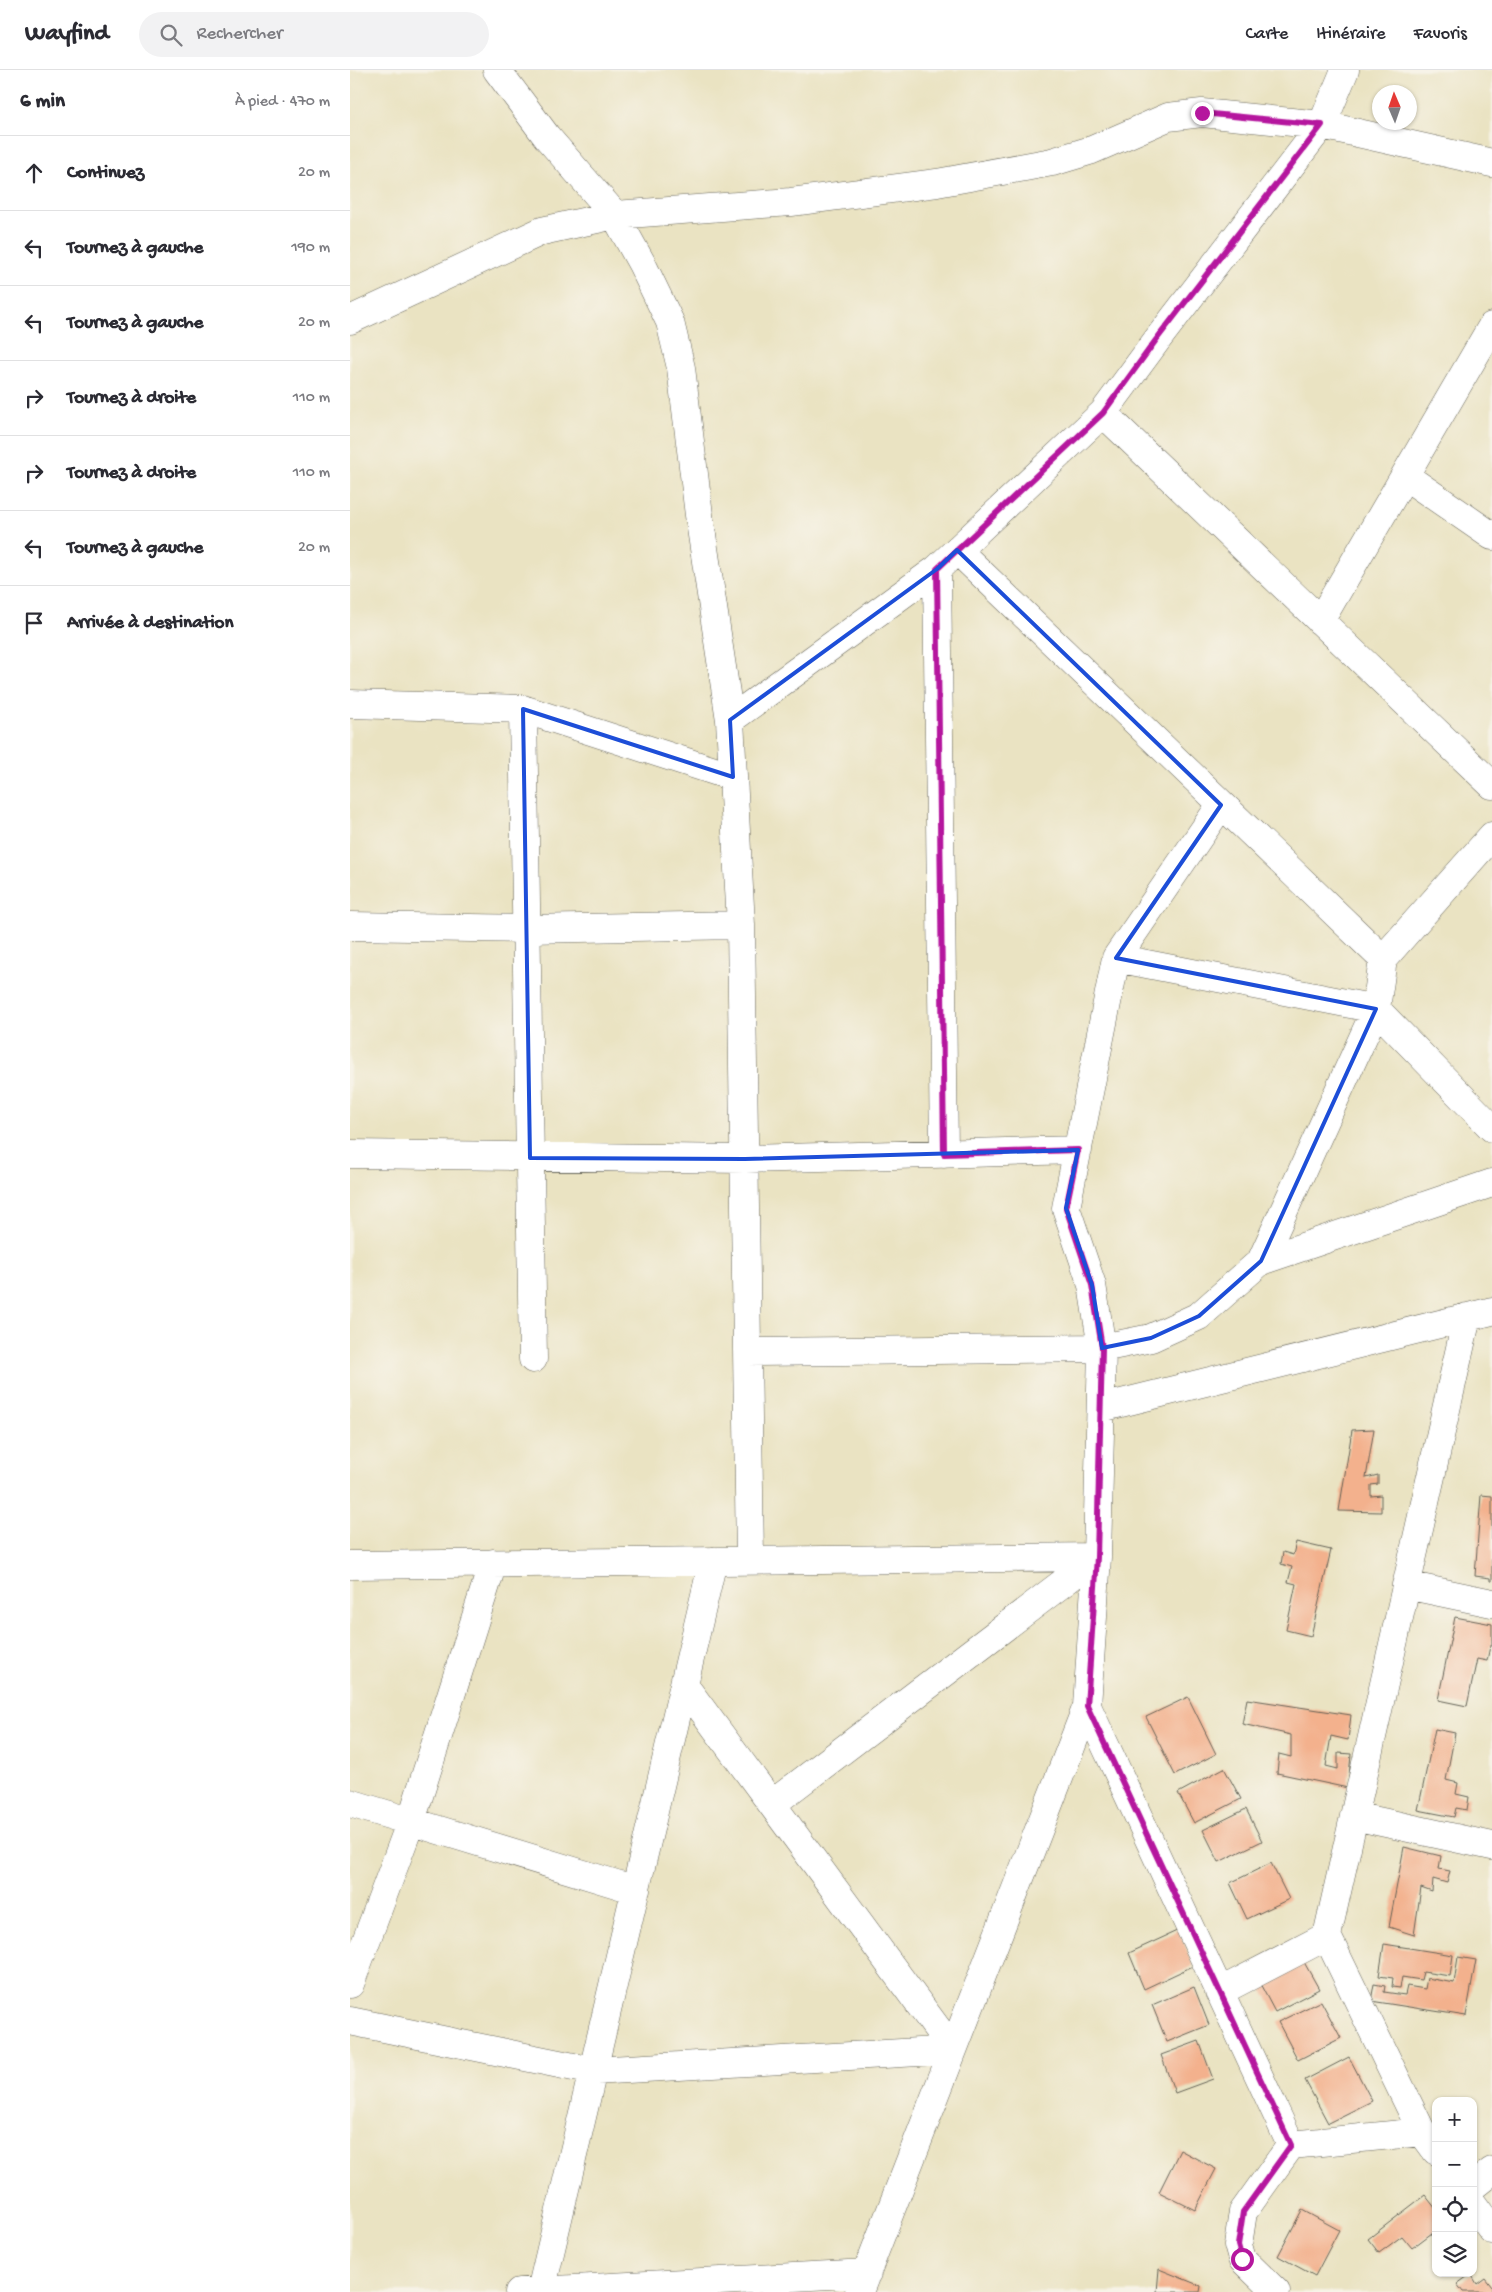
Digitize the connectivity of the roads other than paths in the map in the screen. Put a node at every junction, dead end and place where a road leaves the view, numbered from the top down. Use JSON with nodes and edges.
{"nodes":[{"id":1,"x":497,"y":70,"type":"edge"},
{"id":2,"x":1345,"y":70,"type":"edge"},
{"id":3,"x":1322,"y":125,"type":"junction"},
{"id":4,"x":1492,"y":163,"type":"edge"},
{"id":5,"x":615,"y":214,"type":"junction"},
{"id":6,"x":350,"y":320,"type":"edge"},
{"id":7,"x":1492,"y":326,"type":"edge"},
{"id":8,"x":1103,"y":413,"type":"junction"},
{"id":9,"x":1405,"y":476,"type":"junction"},
{"id":10,"x":1492,"y":536,"type":"edge"},
{"id":11,"x":957,"y":550,"type":"junction"},
{"id":12,"x":937,"y":569,"type":"junction"},
{"id":13,"x":1320,"y":621,"type":"junction"},
{"id":14,"x":350,"y":704,"type":"edge"},
{"id":15,"x":523,"y":709,"type":"junction"},
{"id":16,"x":730,"y":720,"type":"junction"},
{"id":17,"x":733,"y":777,"type":"junction"},
{"id":18,"x":1492,"y":785,"type":"edge"},
{"id":19,"x":1221,"y":804,"type":"junction"},
{"id":20,"x":1492,"y":836,"type":"edge"},
{"id":21,"x":350,"y":926,"type":"edge"},
{"id":22,"x":741,"y":926,"type":"junction"},
{"id":23,"x":526,"y":929,"type":"junction"},
{"id":24,"x":1116,"y":958,"type":"junction"},
{"id":25,"x":1383,"y":959,"type":"junction"},
{"id":26,"x":1376,"y":1009,"type":"junction"},
{"id":27,"x":1492,"y":1128,"type":"edge"},
{"id":28,"x":1078,"y":1150,"type":"junction"},
{"id":29,"x":350,"y":1154,"type":"edge"},
{"id":30,"x":944,"y":1154,"type":"junction"},
{"id":31,"x":530,"y":1158,"type":"junction"},
{"id":32,"x":745,"y":1159,"type":"junction"},
{"id":33,"x":1492,"y":1183,"type":"edge"},
{"id":34,"x":1261,"y":1262,"type":"junction"},
{"id":35,"x":1480,"y":1314,"type":"edge"},
{"id":36,"x":1102,"y":1348,"type":"junction"},
{"id":37,"x":748,"y":1352,"type":"junction"},
{"id":38,"x":533,"y":1359,"type":"dead end"},
{"id":39,"x":1100,"y":1408,"type":"junction"},
{"id":40,"x":1097,"y":1557,"type":"junction"},
{"id":41,"x":750,"y":1560,"type":"junction"},
{"id":42,"x":714,"y":1561,"type":"junction"},
{"id":43,"x":492,"y":1563,"type":"junction"},
{"id":44,"x":350,"y":1564,"type":"edge"},
{"id":45,"x":1406,"y":1585,"type":"junction"},
{"id":46,"x":1492,"y":1603,"type":"edge"},
{"id":47,"x":684,"y":1685,"type":"junction"},
{"id":48,"x":1087,"y":1706,"type":"junction"},
{"id":49,"x":350,"y":1803,"type":"edge"},
{"id":50,"x":772,"y":1804,"type":"junction"},
{"id":51,"x":1354,"y":1816,"type":"junction"},
{"id":52,"x":411,"y":1821,"type":"junction"},
{"id":53,"x":1492,"y":1846,"type":"edge"},
{"id":54,"x":636,"y":1890,"type":"junction"},
{"id":55,"x":1327,"y":1936,"type":"junction"},
{"id":56,"x":350,"y":1984,"type":"edge"},
{"id":57,"x":1220,"y":1992,"type":"junction"},
{"id":58,"x":350,"y":2021,"type":"edge"},
{"id":59,"x":953,"y":2050,"type":"junction"},
{"id":60,"x":592,"y":2072,"type":"junction"},
{"id":61,"x":1429,"y":2142,"type":"edge"},
{"id":62,"x":1291,"y":2145,"type":"junction"},
{"id":63,"x":1492,"y":2171,"type":"edge"},
{"id":64,"x":1477,"y":2183,"type":"edge"},
{"id":65,"x":1477,"y":2209,"type":"edge"},
{"id":66,"x":1492,"y":2230,"type":"edge"},
{"id":67,"x":863,"y":2282,"type":"edge"},
{"id":68,"x":635,"y":2288,"type":"edge"},
{"id":69,"x":530,"y":2291,"type":"edge"},
{"id":70,"x":1276,"y":2292,"type":"edge"}],
"edges":[{"from":1,"to":5,"type":"street"},
{"from":2,"to":3,"type":"street"},
{"from":3,"to":4,"type":"street"},
{"from":3,"to":5,"type":"street"},
{"from":3,"to":8,"type":"street"},
{"from":5,"to":6,"type":"street"},
{"from":5,"to":16,"type":"street"},
{"from":7,"to":9,"type":"street"},
{"from":8,"to":11,"type":"street"},
{"from":8,"to":13,"type":"street"},
{"from":9,"to":10,"type":"street"},
{"from":9,"to":13,"type":"street"},
{"from":11,"to":12,"type":"street"},
{"from":11,"to":19,"type":"street"},
{"from":12,"to":16,"type":"street"},
{"from":12,"to":30,"type":"street"},
{"from":13,"to":18,"type":"street"},
{"from":14,"to":15,"type":"street"},
{"from":15,"to":17,"type":"street"},
{"from":15,"to":23,"type":"street"},
{"from":16,"to":17,"type":"street"},
{"from":17,"to":22,"type":"street"},
{"from":19,"to":24,"type":"street"},
{"from":19,"to":25,"type":"street"},
{"from":20,"to":25,"type":"street"},
{"from":21,"to":23,"type":"street"},
{"from":22,"to":23,"type":"street"},
{"from":22,"to":32,"type":"street"},
{"from":23,"to":31,"type":"street"},
{"from":24,"to":26,"type":"street"},
{"from":24,"to":28,"type":"street"},
{"from":25,"to":26,"type":"street"},
{"from":26,"to":27,"type":"street"},
{"from":26,"to":34,"type":"street"},
{"from":28,"to":30,"type":"street"},
{"from":28,"to":36,"type":"street"},
{"from":29,"to":31,"type":"street"},
{"from":30,"to":32,"type":"street"},
{"from":31,"to":32,"type":"street"},
{"from":31,"to":38,"type":"street"},
{"from":32,"to":37,"type":"street"},
{"from":33,"to":34,"type":"street"},
{"from":34,"to":36,"type":"street"},
{"from":35,"to":39,"type":"street"},
{"from":35,"to":45,"type":"street"},
{"from":36,"to":37,"type":"street"},
{"from":36,"to":39,"type":"street"},
{"from":37,"to":41,"type":"street"},
{"from":39,"to":40,"type":"street"},
{"from":40,"to":41,"type":"street"},
{"from":40,"to":48,"type":"street"},
{"from":40,"to":50,"type":"street"},
{"from":41,"to":42,"type":"street"},
{"from":42,"to":43,"type":"street"},
{"from":42,"to":47,"type":"street"},
{"from":43,"to":44,"type":"street"},
{"from":43,"to":52,"type":"street"},
{"from":45,"to":46,"type":"street"},
{"from":45,"to":51,"type":"street"},
{"from":47,"to":50,"type":"street"},
{"from":47,"to":54,"type":"street"},
{"from":48,"to":57,"type":"street"},
{"from":48,"to":59,"type":"street"},
{"from":49,"to":52,"type":"street"},
{"from":50,"to":59,"type":"street"},
{"from":51,"to":53,"type":"street"},
{"from":51,"to":55,"type":"street"},
{"from":52,"to":54,"type":"street"},
{"from":52,"to":56,"type":"street"},
{"from":54,"to":60,"type":"street"},
{"from":55,"to":57,"type":"street"},
{"from":55,"to":61,"type":"street"},
{"from":57,"to":62,"type":"street"},
{"from":58,"to":60,"type":"street"},
{"from":59,"to":60,"type":"street"},
{"from":59,"to":67,"type":"street"},
{"from":60,"to":69,"type":"street"},
{"from":61,"to":62,"type":"street"},
{"from":62,"to":70,"type":"street"},
{"from":63,"to":64,"type":"street"},
{"from":65,"to":66,"type":"street"},
{"from":67,"to":68,"type":"street"},
{"from":68,"to":69,"type":"street"}]}
